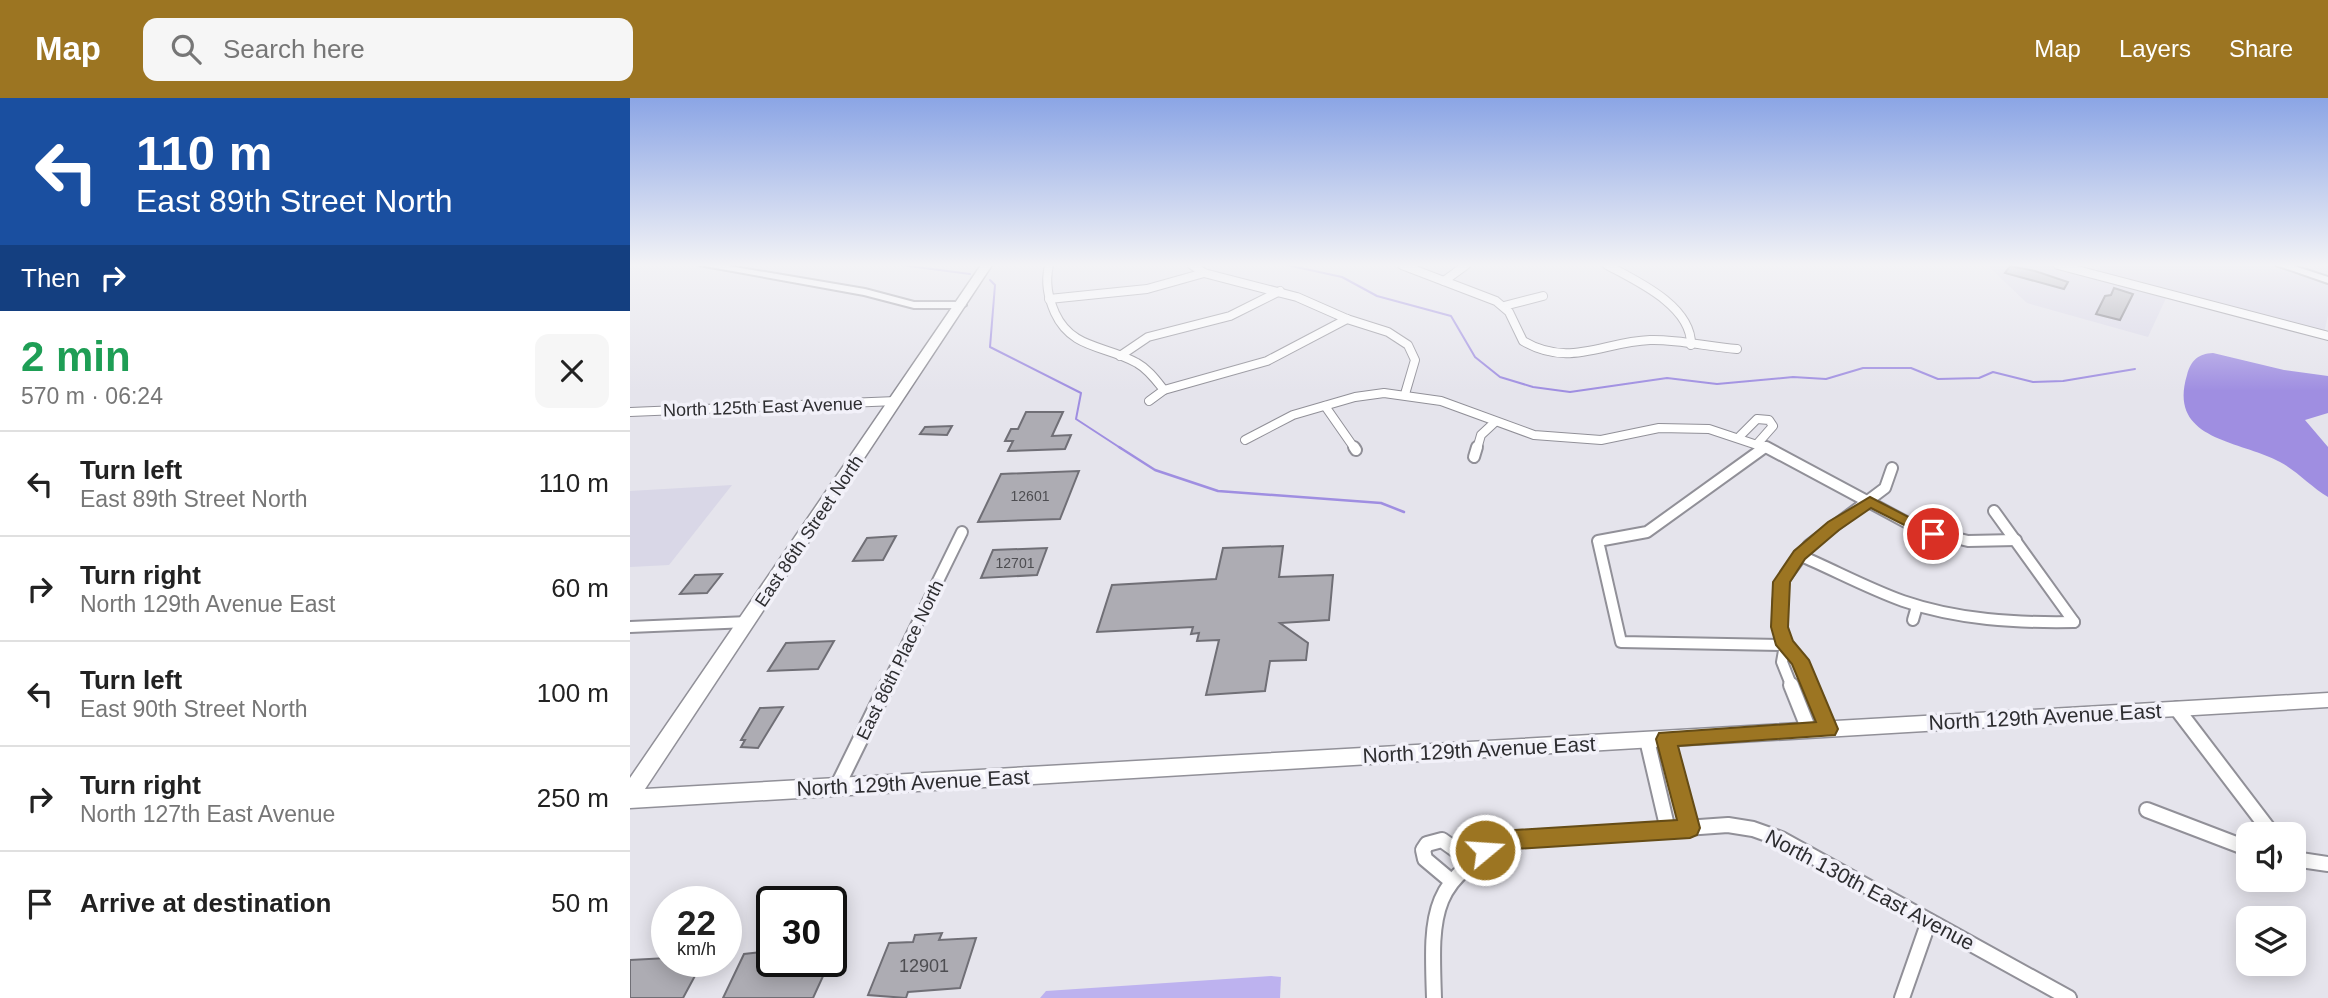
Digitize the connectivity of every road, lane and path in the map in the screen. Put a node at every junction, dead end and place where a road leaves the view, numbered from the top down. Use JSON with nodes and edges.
{"nodes":[{"id":1,"x":960,"y":307,"type":"edge"},
{"id":2,"x":1052,"y":307,"type":"edge"},
{"id":3,"x":1248,"y":307,"type":"edge"},
{"id":4,"x":1317,"y":307,"type":"edge"},
{"id":5,"x":1505,"y":307,"type":"edge"},
{"id":6,"x":1668,"y":307,"type":"edge"},
{"id":7,"x":2217,"y":307,"type":"edge"},
{"id":8,"x":1347,"y":320,"type":"junction"},
{"id":9,"x":2328,"y":336,"type":"edge"},
{"id":10,"x":1691,"y":345,"type":"junction"},
{"id":11,"x":1737,"y":349,"type":"dead end"},
{"id":12,"x":1120,"y":356,"type":"junction"},
{"id":13,"x":1164,"y":390,"type":"junction"},
{"id":14,"x":1405,"y":394,"type":"junction"},
{"id":15,"x":896,"y":401,"type":"junction"},
{"id":16,"x":1149,"y":401,"type":"dead end"},
{"id":17,"x":1325,"y":405,"type":"junction"},
{"id":18,"x":630,"y":412,"type":"edge"},
{"id":19,"x":1495,"y":422,"type":"junction"},
{"id":20,"x":1740,"y":436,"type":"junction"},
{"id":21,"x":1245,"y":440,"type":"dead end"},
{"id":22,"x":1761,"y":445,"type":"junction"},
{"id":23,"x":1356,"y":450,"type":"dead end"},
{"id":24,"x":1474,"y":457,"type":"dead end"},
{"id":25,"x":1892,"y":468,"type":"dead end"},
{"id":26,"x":1870,"y":502,"type":"junction"},
{"id":27,"x":1994,"y":511,"type":"dead end"},
{"id":28,"x":962,"y":532,"type":"dead end"},
{"id":29,"x":2016,"y":540,"type":"junction"},
{"id":30,"x":1799,"y":555,"type":"junction"},
{"id":31,"x":1917,"y":606,"type":"junction"},
{"id":32,"x":1913,"y":620,"type":"dead end"},
{"id":33,"x":748,"y":622,"type":"junction"},
{"id":34,"x":630,"y":627,"type":"edge"},
{"id":35,"x":1785,"y":645,"type":"junction"},
{"id":36,"x":2328,"y":700,"type":"edge"},
{"id":37,"x":2177,"y":709,"type":"junction"},
{"id":38,"x":1819,"y":730,"type":"junction"},
{"id":39,"x":1656,"y":740,"type":"junction"},
{"id":40,"x":837,"y":787,"type":"junction"},
{"id":41,"x":630,"y":797,"type":"edge"},
{"id":42,"x":2147,"y":810,"type":"dead end"},
{"id":43,"x":2263,"y":822,"type":"edge"},
{"id":44,"x":1690,"y":828,"type":"junction"},
{"id":45,"x":1668,"y":830,"type":"junction"},
{"id":46,"x":2236,"y":844,"type":"edge"},
{"id":47,"x":2306,"y":860,"type":"edge"},
{"id":48,"x":2328,"y":863,"type":"edge"},
{"id":49,"x":1929,"y":921,"type":"junction"},
{"id":50,"x":1434,"y":998,"type":"edge"},
{"id":51,"x":1902,"y":998,"type":"edge"},
{"id":52,"x":2069,"y":998,"type":"edge"}],
"edges":[{"from":1,"to":15,"type":"main road","name":"East 86th Street North"},
{"from":2,"to":12,"type":"street"},
{"from":3,"to":12,"type":"street"},
{"from":4,"to":8,"type":"street"},
{"from":5,"to":10,"type":"street"},
{"from":6,"to":10,"type":"street"},
{"from":7,"to":9,"type":"street"},
{"from":8,"to":13,"type":"street"},
{"from":8,"to":14,"type":"street"},
{"from":10,"to":11,"type":"street"},
{"from":12,"to":13,"type":"street"},
{"from":13,"to":16,"type":"street"},
{"from":14,"to":17,"type":"street"},
{"from":14,"to":19,"type":"street"},
{"from":15,"to":18,"type":"street","name":"North 125th East Avenue"},
{"from":15,"to":33,"type":"main road","name":"East 86th Street North"},
{"from":17,"to":21,"type":"street"},
{"from":17,"to":23,"type":"street"},
{"from":19,"to":20,"type":"street"},
{"from":19,"to":24,"type":"street"},
{"from":20,"to":22,"type":"street"},
{"from":20,"to":22,"type":"street"},
{"from":22,"to":26,"type":"street"},
{"from":22,"to":35,"type":"street"},
{"from":25,"to":26,"type":"street"},
{"from":26,"to":29,"type":"street"},
{"from":26,"to":30,"type":"street"},
{"from":27,"to":29,"type":"street"},
{"from":28,"to":40,"type":"street","name":"East 86th Place North"},
{"from":29,"to":31,"type":"street"},
{"from":30,"to":31,"type":"street"},
{"from":30,"to":35,"type":"street"},
{"from":31,"to":32,"type":"street"},
{"from":33,"to":34,"type":"street"},
{"from":33,"to":41,"type":"main road","name":"East 86th Street North"},
{"from":35,"to":38,"type":"street"},
{"from":35,"to":38,"type":"street"},
{"from":36,"to":37,"type":"main road","name":"North 129th Avenue East"},
{"from":37,"to":38,"type":"main road","name":"North 129th Avenue East"},
{"from":37,"to":43,"type":"street"},
{"from":38,"to":39,"type":"main road","name":"North 129th Avenue East"},
{"from":39,"to":40,"type":"main road","name":"North 129th Avenue East"},
{"from":39,"to":44,"type":"street"},
{"from":39,"to":45,"type":"street"},
{"from":40,"to":41,"type":"main road","name":"North 129th Avenue East"},
{"from":42,"to":46,"type":"street"},
{"from":44,"to":45,"type":"street","name":"North 130th East Avenue"},
{"from":44,"to":49,"type":"street","name":"North 130th East Avenue"},
{"from":45,"to":50,"type":"street","name":"North 130th East Avenue"},
{"from":47,"to":48,"type":"street"},
{"from":49,"to":51,"type":"street"},
{"from":49,"to":52,"type":"street","name":"North 130th East Avenue"}]}
